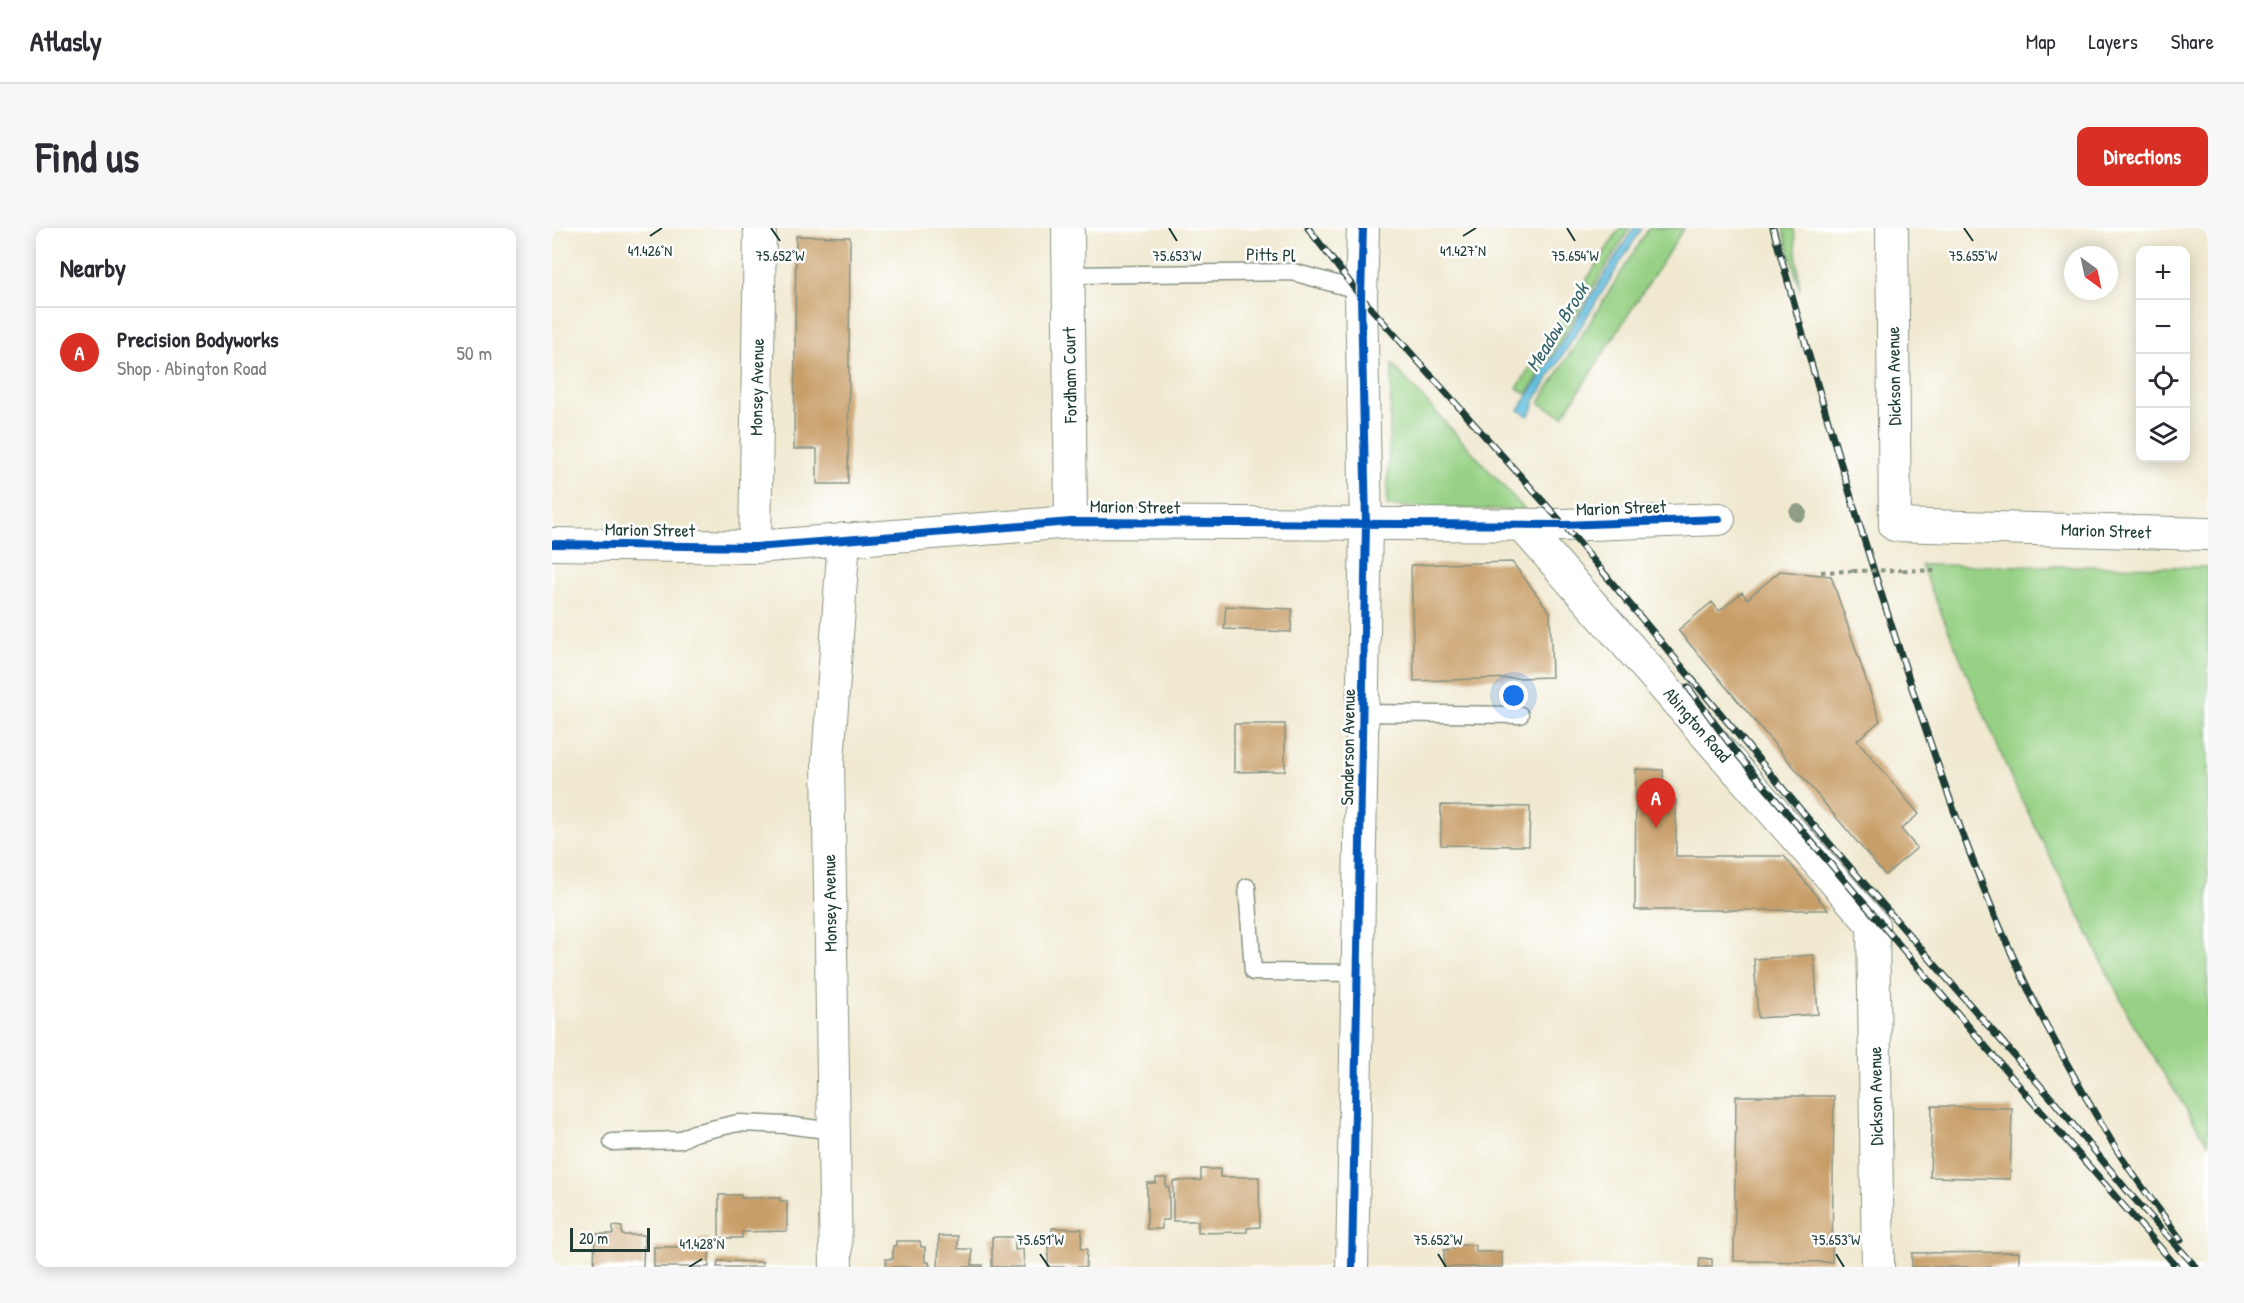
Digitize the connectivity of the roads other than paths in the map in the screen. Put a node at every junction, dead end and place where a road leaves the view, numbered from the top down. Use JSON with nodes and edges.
{"nodes":[{"id":1,"x":760,"y":228,"type":"edge"},
{"id":2,"x":1068,"y":228,"type":"edge"},
{"id":3,"x":1363,"y":228,"type":"edge"},
{"id":4,"x":1892,"y":228,"type":"edge"},
{"id":5,"x":1069,"y":275,"type":"junction"},
{"id":6,"x":1361,"y":291,"type":"junction"},
{"id":7,"x":1719,"y":519,"type":"dead end"},
{"id":8,"x":1071,"y":522,"type":"junction"},
{"id":9,"x":1366,"y":525,"type":"junction"},
{"id":10,"x":1522,"y":525,"type":"junction"},
{"id":11,"x":1895,"y":525,"type":"joint"},
{"id":12,"x":2208,"y":534,"type":"edge"},
{"id":13,"x":844,"y":539,"type":"junction"},
{"id":14,"x":552,"y":544,"type":"edge"},
{"id":15,"x":755,"y":547,"type":"junction"},
{"id":16,"x":1363,"y":713,"type":"junction"},
{"id":17,"x":1520,"y":715,"type":"dead end"},
{"id":18,"x":1247,"y":887,"type":"dead end"},
{"id":19,"x":1873,"y":925,"type":"joint"},
{"id":20,"x":1358,"y":973,"type":"junction"},
{"id":21,"x":834,"y":1131,"type":"junction"},
{"id":22,"x":612,"y":1142,"type":"dead end"},
{"id":23,"x":836,"y":1267,"type":"edge"},
{"id":24,"x":1352,"y":1267,"type":"edge"},
{"id":25,"x":1878,"y":1267,"type":"edge"}],
"edges":[{"from":1,"to":15,"type":"street","name":"Monsey Avenue"},
{"from":2,"to":5,"type":"street","name":"Fordham Court"},
{"from":3,"to":6,"type":"street","name":"Sanderson Avenue"},
{"from":4,"to":11,"type":"street","name":"Dickson Avenue"},
{"from":5,"to":6,"type":"lane","name":"Pitts Pl"},
{"from":5,"to":8,"type":"street","name":"Fordham Court"},
{"from":6,"to":9,"type":"street","name":"Sanderson Avenue"},
{"from":7,"to":10,"type":"street","name":"Marion Street"},
{"from":8,"to":9,"type":"street","name":"Marion Street"},
{"from":8,"to":13,"type":"street","name":"Marion Street"},
{"from":9,"to":10,"type":"street","name":"Marion Street"},
{"from":9,"to":16,"type":"street","name":"Sanderson Avenue"},
{"from":10,"to":19,"type":"street","name":"Abington Road"},
{"from":11,"to":12,"type":"street","name":"Marion Street"},
{"from":13,"to":15,"type":"street","name":"Marion Street"},
{"from":13,"to":21,"type":"street","name":"Monsey Avenue"},
{"from":14,"to":15,"type":"street","name":"Marion Street"},
{"from":16,"to":17,"type":"lane"},
{"from":16,"to":20,"type":"street","name":"Sanderson Avenue"},
{"from":18,"to":20,"type":"lane"},
{"from":19,"to":25,"type":"street","name":"Dickson Avenue"},
{"from":20,"to":24,"type":"street","name":"Sanderson Avenue"},
{"from":21,"to":22,"type":"lane"},
{"from":21,"to":23,"type":"street","name":"Monsey Avenue"}]}
